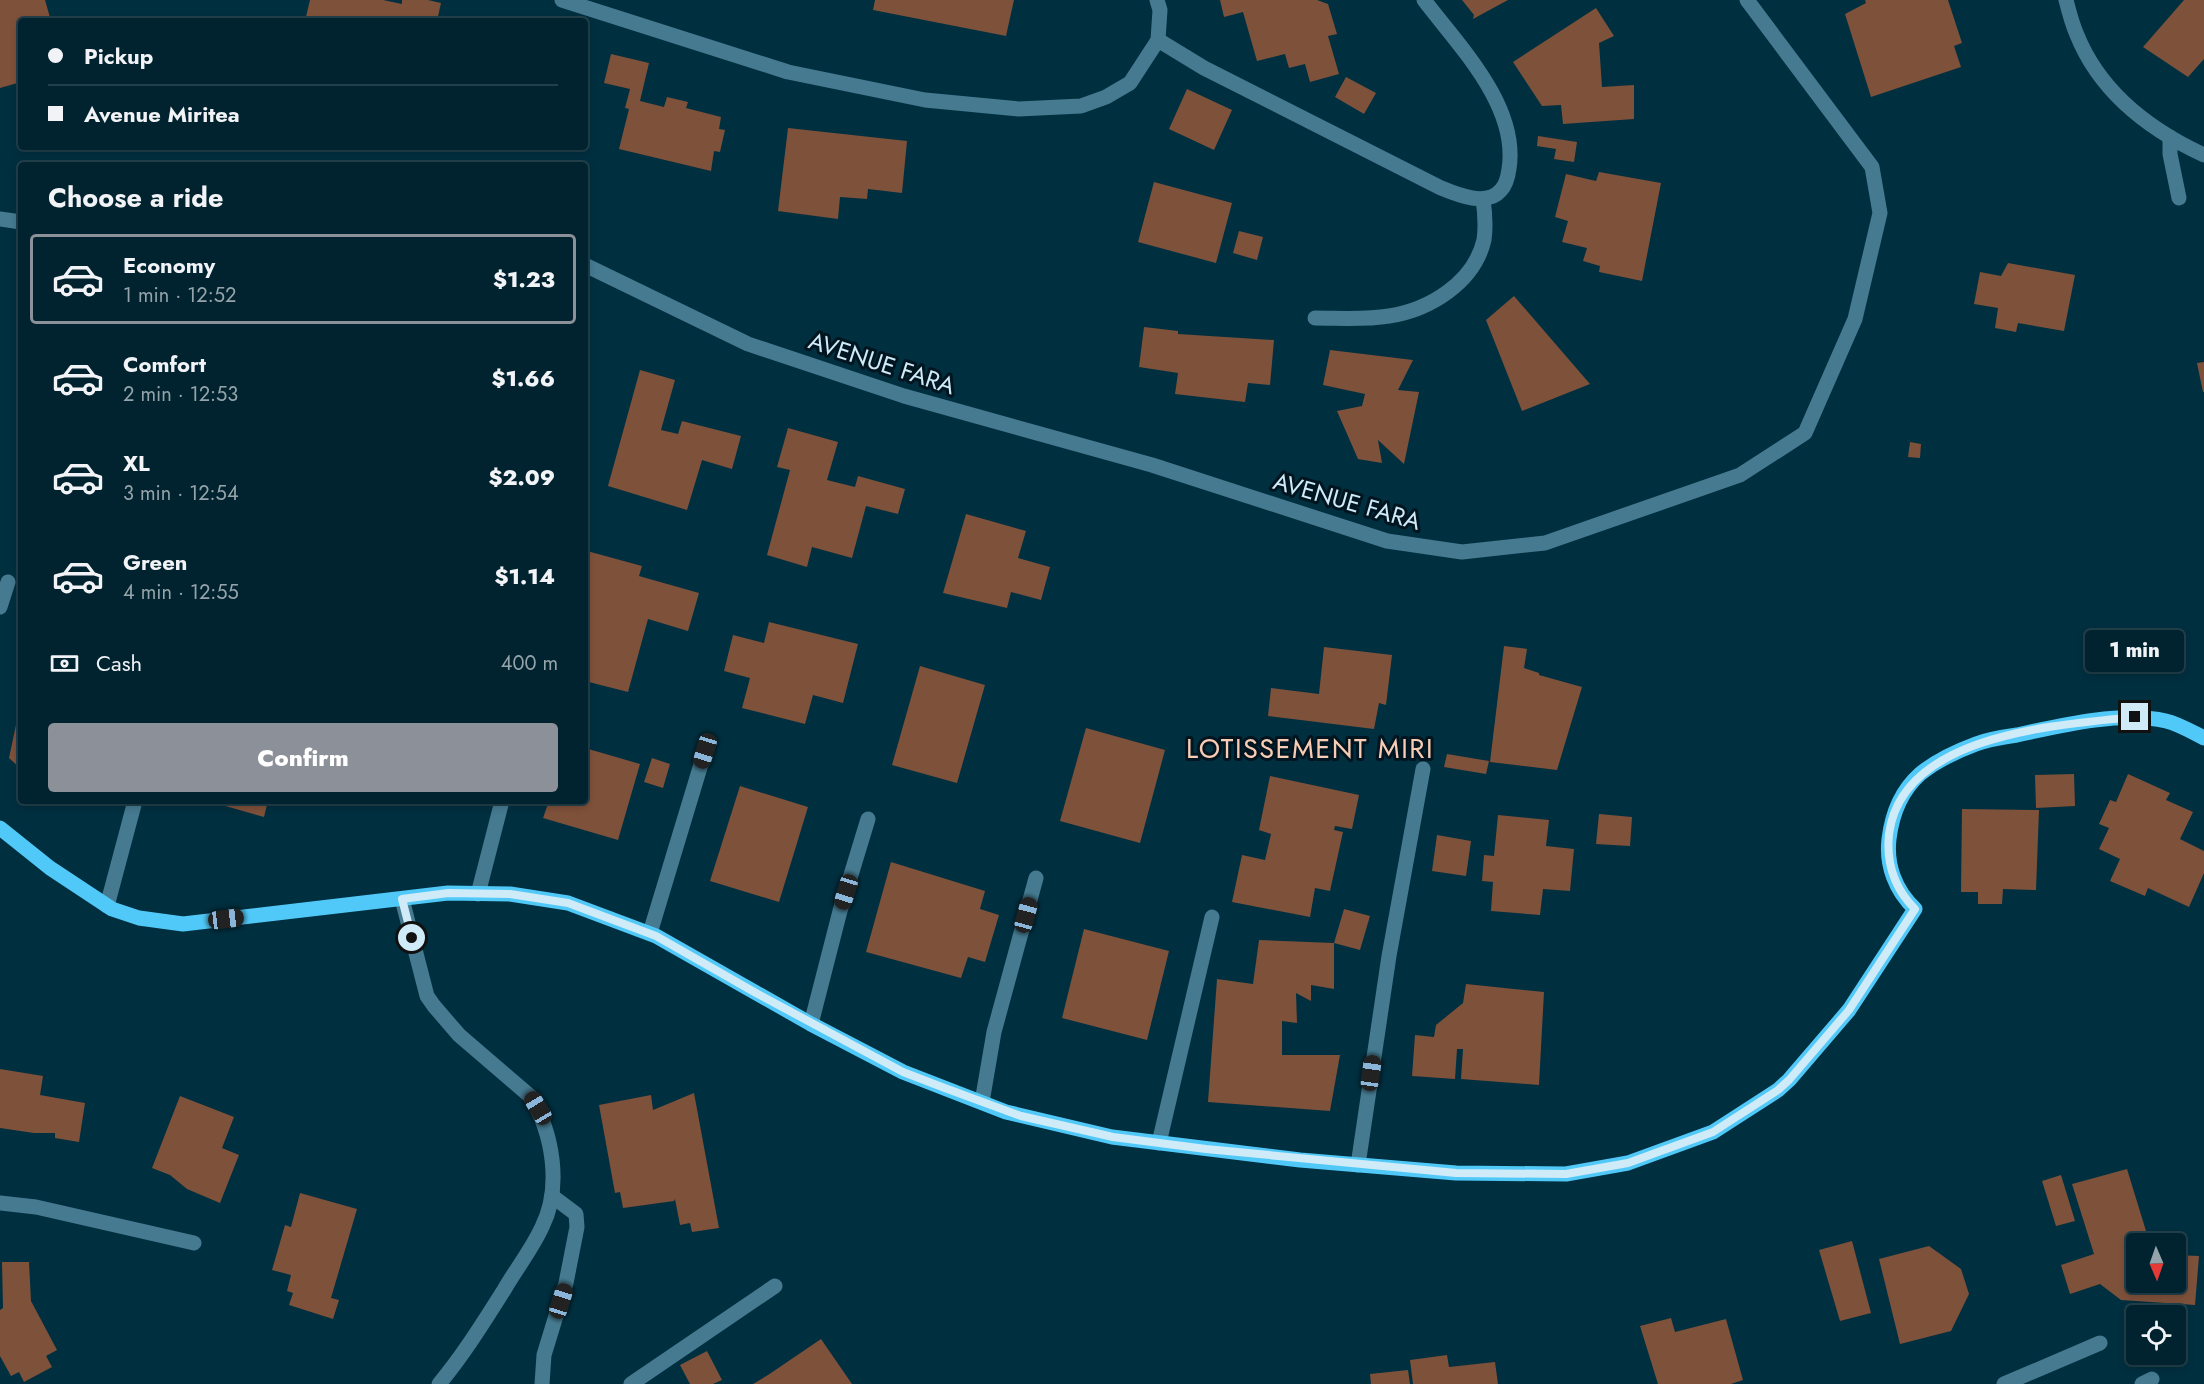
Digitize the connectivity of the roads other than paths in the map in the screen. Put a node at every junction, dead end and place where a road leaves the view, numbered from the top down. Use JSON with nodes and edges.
{"nodes":[{"id":1,"x":562,"y":0,"type":"edge"},
{"id":2,"x":1157,"y":0,"type":"edge"},
{"id":3,"x":1424,"y":0,"type":"edge"},
{"id":4,"x":1747,"y":0,"type":"edge"},
{"id":5,"x":2066,"y":0,"type":"edge"},
{"id":6,"x":1158,"y":40,"type":"junction"},
{"id":7,"x":2170,"y":137,"type":"junction"},
{"id":8,"x":2204,"y":155,"type":"edge"},
{"id":9,"x":2179,"y":198,"type":"dead end"},
{"id":10,"x":1482,"y":199,"type":"junction"},
{"id":11,"x":0,"y":219,"type":"edge"},
{"id":12,"x":18,"y":222,"type":"edge"},
{"id":13,"x":588,"y":267,"type":"edge"},
{"id":14,"x":1315,"y":318,"type":"dead end"},
{"id":15,"x":8,"y":582,"type":"dead end"},
{"id":16,"x":0,"y":607,"type":"edge"},
{"id":17,"x":2204,"y":738,"type":"edge"},
{"id":18,"x":705,"y":751,"type":"dead end"},
{"id":19,"x":1423,"y":769,"type":"dead end"},
{"id":20,"x":134,"y":804,"type":"edge"},
{"id":21,"x":501,"y":804,"type":"edge"},
{"id":22,"x":868,"y":819,"type":"dead end"},
{"id":23,"x":0,"y":828,"type":"edge"},
{"id":24,"x":1036,"y":878,"type":"dead end"},
{"id":25,"x":478,"y":894,"type":"junction"},
{"id":26,"x":402,"y":899,"type":"junction"},
{"id":27,"x":107,"y":906,"type":"junction"},
{"id":28,"x":1212,"y":917,"type":"dead end"},
{"id":29,"x":650,"y":933,"type":"junction"},
{"id":30,"x":811,"y":1024,"type":"junction"},
{"id":31,"x":982,"y":1102,"type":"junction"},
{"id":32,"x":1159,"y":1143,"type":"junction"},
{"id":33,"x":1358,"y":1165,"type":"junction"},
{"id":34,"x":552,"y":1196,"type":"junction"},
{"id":35,"x":0,"y":1203,"type":"edge"},
{"id":36,"x":194,"y":1243,"type":"dead end"},
{"id":37,"x":775,"y":1286,"type":"dead end"},
{"id":38,"x":2100,"y":1343,"type":"dead end"},
{"id":39,"x":439,"y":1384,"type":"edge"},
{"id":40,"x":542,"y":1384,"type":"edge"},
{"id":41,"x":631,"y":1384,"type":"edge"},
{"id":42,"x":2004,"y":1384,"type":"edge"}],
"edges":[{"from":1,"to":6,"type":"street"},
{"from":2,"to":6,"type":"street"},
{"from":3,"to":10,"type":"street"},
{"from":4,"to":13,"type":"street","name":"AVENUE FARA"},
{"from":5,"to":7,"type":"street"},
{"from":6,"to":10,"type":"street"},
{"from":7,"to":8,"type":"street"},
{"from":7,"to":9,"type":"street"},
{"from":10,"to":14,"type":"street"},
{"from":11,"to":12,"type":"street"},
{"from":15,"to":16,"type":"street"},
{"from":17,"to":33,"type":"main road"},
{"from":18,"to":29,"type":"street"},
{"from":19,"to":33,"type":"street"},
{"from":20,"to":27,"type":"street"},
{"from":21,"to":25,"type":"street"},
{"from":22,"to":30,"type":"street"},
{"from":23,"to":27,"type":"main road"},
{"from":24,"to":31,"type":"street"},
{"from":25,"to":26,"type":"main road"},
{"from":25,"to":29,"type":"main road"},
{"from":26,"to":27,"type":"main road"},
{"from":26,"to":34,"type":"street"},
{"from":28,"to":32,"type":"street"},
{"from":29,"to":30,"type":"main road"},
{"from":30,"to":31,"type":"main road"},
{"from":31,"to":32,"type":"main road"},
{"from":32,"to":33,"type":"main road"},
{"from":34,"to":39,"type":"street"},
{"from":34,"to":40,"type":"street"},
{"from":35,"to":36,"type":"street"},
{"from":37,"to":41,"type":"street"},
{"from":38,"to":42,"type":"street"}]}
